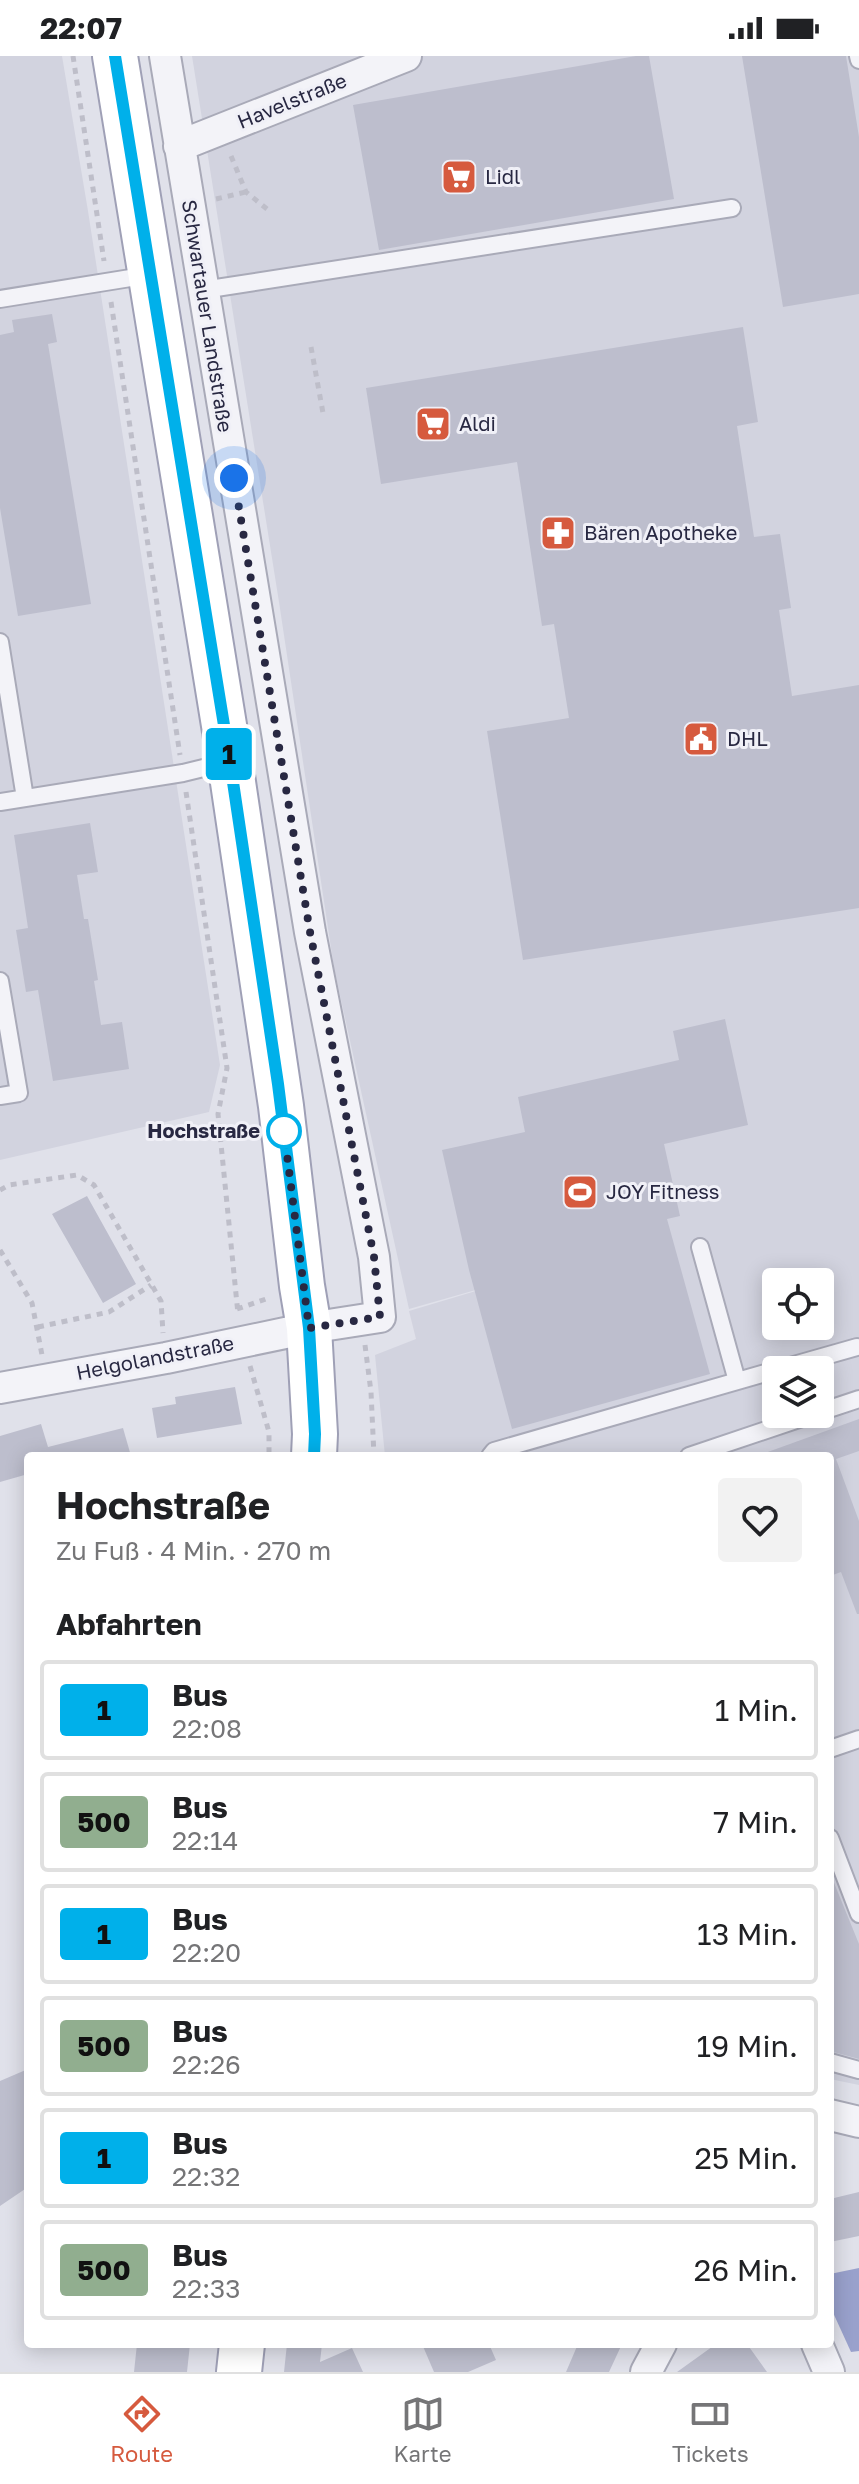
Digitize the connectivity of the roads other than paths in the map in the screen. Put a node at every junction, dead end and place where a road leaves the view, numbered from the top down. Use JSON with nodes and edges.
{"nodes":[{"id":1,"x":115,"y":56,"type":"edge"},
{"id":2,"x":165,"y":56,"type":"edge"},
{"id":3,"x":406,"y":56,"type":"edge"},
{"id":4,"x":179,"y":146,"type":"junction"},
{"id":5,"x":732,"y":208,"type":"dead end"},
{"id":6,"x":151,"y":275,"type":"junction"},
{"id":7,"x":203,"y":290,"type":"junction"},
{"id":8,"x":0,"y":299,"type":"edge"},
{"id":9,"x":0,"y":642,"type":"edge"},
{"id":10,"x":230,"y":762,"type":"junction"},
{"id":11,"x":25,"y":798,"type":"junction"},
{"id":12,"x":0,"y":802,"type":"edge"},
{"id":13,"x":0,"y":981,"type":"edge"},
{"id":14,"x":0,"y":1096,"type":"edge"},
{"id":15,"x":700,"y":1247,"type":"dead end"},
{"id":16,"x":309,"y":1328,"type":"junction"},
{"id":17,"x":857,"y":1347,"type":"dead end"},
{"id":18,"x":825,"y":1356,"type":"edge"},
{"id":19,"x":762,"y":1374,"type":"edge"},
{"id":20,"x":737,"y":1381,"type":"junction"},
{"id":21,"x":0,"y":1388,"type":"edge"},
{"id":22,"x":859,"y":1399,"type":"edge"},
{"id":23,"x":834,"y":1407,"type":"edge"},
{"id":24,"x":772,"y":1428,"type":"edge"},
{"id":25,"x":314,"y":1452,"type":"edge"},
{"id":26,"x":493,"y":1452,"type":"edge"},
{"id":27,"x":701,"y":1452,"type":"edge"},
{"id":28,"x":859,"y":1739,"type":"edge"},
{"id":29,"x":834,"y":1748,"type":"edge"},
{"id":30,"x":834,"y":1848,"type":"edge"},
{"id":31,"x":859,"y":1914,"type":"edge"},
{"id":32,"x":834,"y":2063,"type":"edge"},
{"id":33,"x":859,"y":2070,"type":"edge"},
{"id":34,"x":834,"y":2116,"type":"edge"},
{"id":35,"x":859,"y":2122,"type":"edge"},
{"id":36,"x":242,"y":2348,"type":"edge"},
{"id":37,"x":659,"y":2348,"type":"edge"},
{"id":38,"x":819,"y":2348,"type":"edge"},
{"id":39,"x":239,"y":2372,"type":"edge"},
{"id":40,"x":646,"y":2372,"type":"edge"},
{"id":41,"x":829,"y":2372,"type":"edge"}],
"edges":[{"from":1,"to":6,"type":"main road"},
{"from":2,"to":4,"type":"street","name":"Schwartauer Landstraße"},
{"from":3,"to":4,"type":"street","name":"Havelstraße"},
{"from":4,"to":7,"type":"street","name":"Schwartauer Landstraße"},
{"from":5,"to":7,"type":"lane"},
{"from":6,"to":8,"type":"lane"},
{"from":6,"to":10,"type":"main road"},
{"from":7,"to":16,"type":"street","name":"Schwartauer Landstraße"},
{"from":9,"to":11,"type":"lane"},
{"from":10,"to":11,"type":"lane"},
{"from":10,"to":16,"type":"main road"},
{"from":11,"to":12,"type":"lane"},
{"from":13,"to":14,"type":"lane"},
{"from":15,"to":20,"type":"lane"},
{"from":16,"to":21,"type":"street","name":"Helgolandstraße"},
{"from":16,"to":25,"type":"main road"},
{"from":17,"to":18,"type":"lane"},
{"from":19,"to":20,"type":"lane"},
{"from":20,"to":26,"type":"lane"},
{"from":22,"to":23,"type":"lane"},
{"from":24,"to":27,"type":"lane"},
{"from":28,"to":29,"type":"lane"},
{"from":30,"to":31,"type":"lane"},
{"from":32,"to":33,"type":"lane"},
{"from":34,"to":35,"type":"street"},
{"from":36,"to":39,"type":"main road"},
{"from":37,"to":40,"type":"street"},
{"from":38,"to":41,"type":"street"}]}
